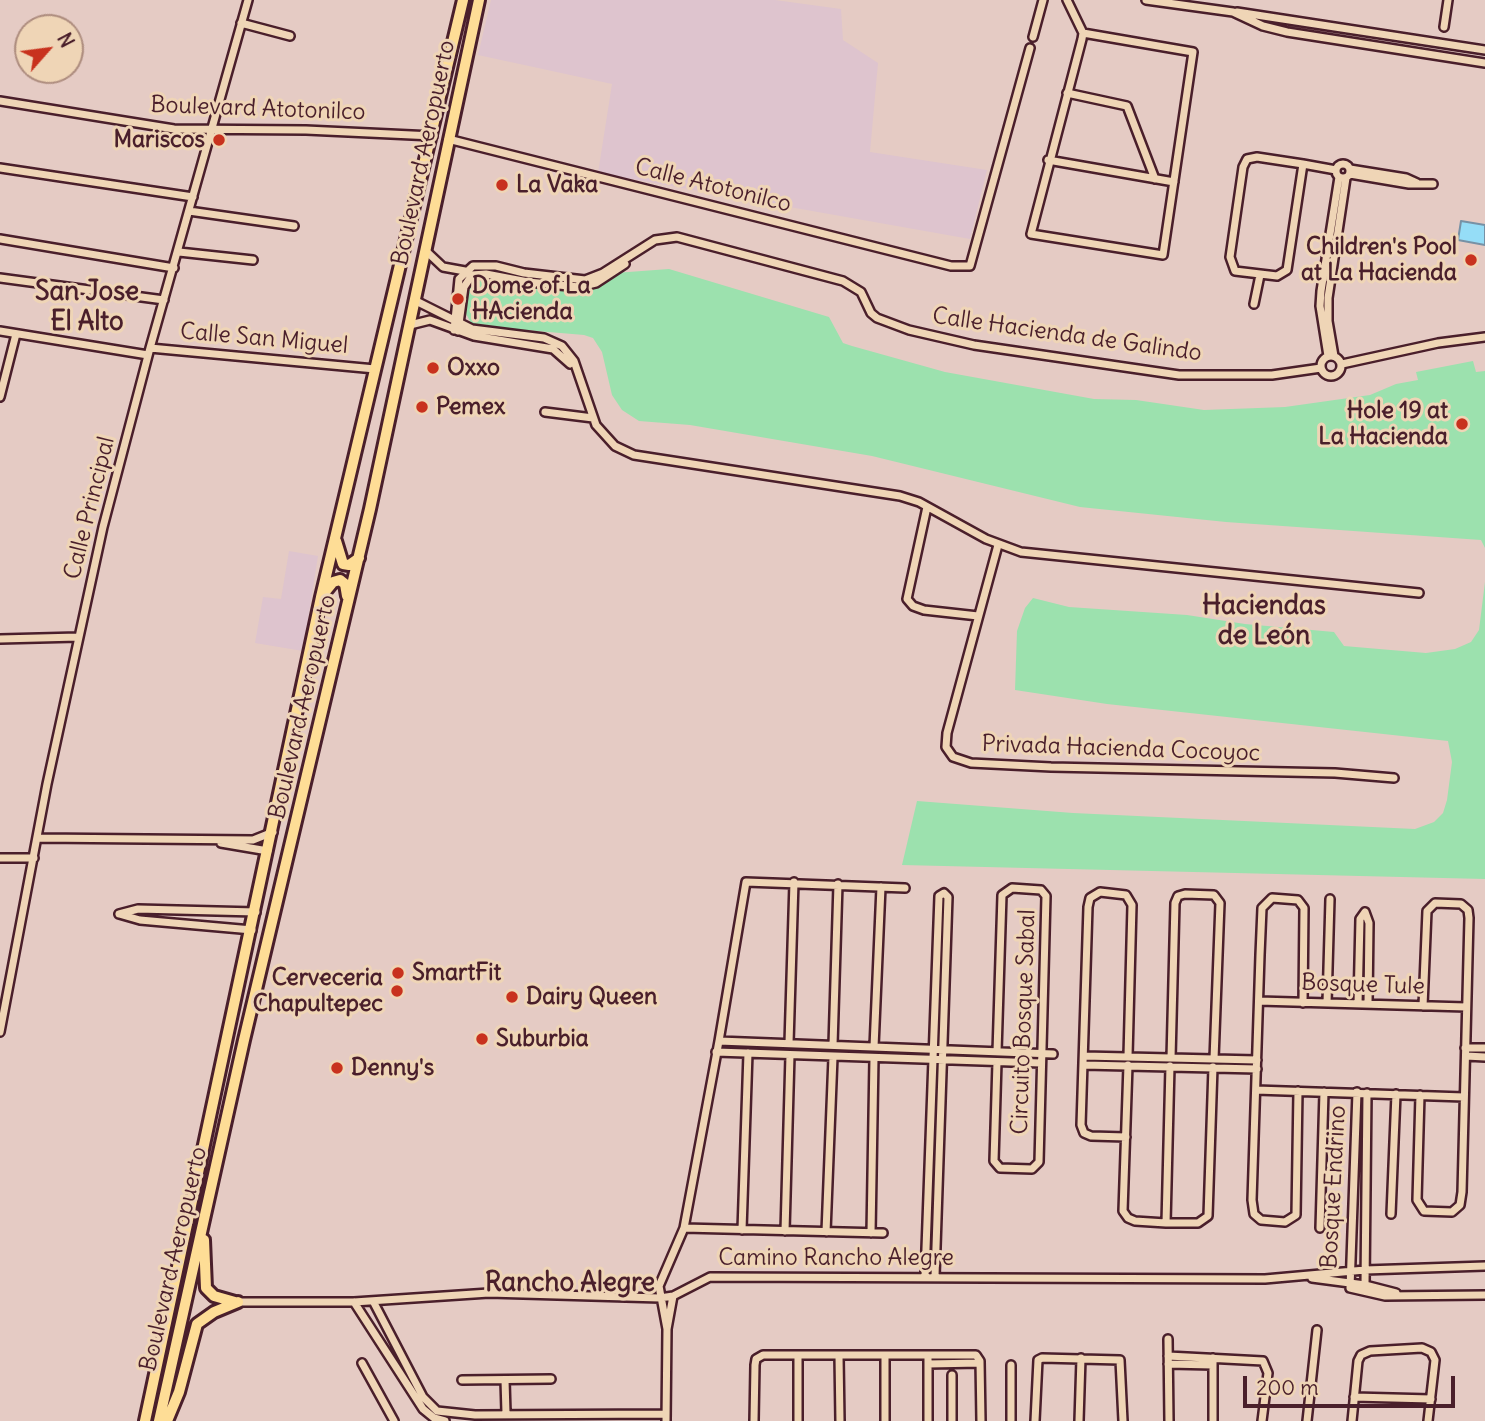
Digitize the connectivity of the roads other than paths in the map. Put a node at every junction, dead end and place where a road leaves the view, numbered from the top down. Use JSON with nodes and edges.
{"nodes":[{"id":1,"x":248,"y":0,"type":"edge"},
{"id":2,"x":463,"y":0,"type":"edge"},
{"id":3,"x":479,"y":0,"type":"edge"},
{"id":4,"x":1043,"y":0,"type":"edge"},
{"id":5,"x":1067,"y":0,"type":"edge"},
{"id":6,"x":1146,"y":0,"type":"edge"},
{"id":7,"x":1448,"y":0,"type":"edge"},
{"id":8,"x":1233,"y":12,"type":"junction"},
{"id":9,"x":241,"y":23,"type":"junction"},
{"id":10,"x":1444,"y":27,"type":"dead end"},
{"id":11,"x":1083,"y":33,"type":"junction"},
{"id":12,"x":290,"y":36,"type":"dead end"},
{"id":13,"x":1033,"y":37,"type":"dead end"},
{"id":14,"x":1440,"y":44,"type":"junction"},
{"id":15,"x":1030,"y":48,"type":"dead end"},
{"id":16,"x":1485,"y":50,"type":"edge"},
{"id":17,"x":1439,"y":56,"type":"junction"},
{"id":18,"x":1485,"y":63,"type":"edge"},
{"id":19,"x":1067,"y":93,"type":"junction"},
{"id":20,"x":0,"y":101,"type":"edge"},
{"id":21,"x":211,"y":131,"type":"junction"},
{"id":22,"x":433,"y":136,"type":"junction"},
{"id":23,"x":448,"y":139,"type":"junction"},
{"id":24,"x":1048,"y":160,"type":"junction"},
{"id":25,"x":1303,"y":164,"type":"junction"},
{"id":26,"x":0,"y":168,"type":"edge"},
{"id":27,"x":1344,"y":174,"type":"junction"},
{"id":28,"x":1155,"y":179,"type":"junction"},
{"id":29,"x":1174,"y":182,"type":"junction"},
{"id":30,"x":1433,"y":184,"type":"dead end"},
{"id":31,"x":193,"y":197,"type":"junction"},
{"id":32,"x":189,"y":211,"type":"junction"},
{"id":33,"x":295,"y":226,"type":"dead end"},
{"id":34,"x":0,"y":240,"type":"edge"},
{"id":35,"x":425,"y":249,"type":"junction"},
{"id":36,"x":179,"y":252,"type":"junction"},
{"id":37,"x":253,"y":260,"type":"dead end"},
{"id":38,"x":174,"y":268,"type":"junction"},
{"id":39,"x":467,"y":274,"type":"junction"},
{"id":40,"x":1260,"y":275,"type":"junction"},
{"id":41,"x":0,"y":278,"type":"edge"},
{"id":42,"x":164,"y":300,"type":"junction"},
{"id":43,"x":415,"y":301,"type":"junction"},
{"id":44,"x":1254,"y":304,"type":"dead end"},
{"id":45,"x":457,"y":321,"type":"junction"},
{"id":46,"x":410,"y":325,"type":"junction"},
{"id":47,"x":456,"y":330,"type":"junction"},
{"id":48,"x":0,"y":331,"type":"edge"},
{"id":49,"x":16,"y":334,"type":"junction"},
{"id":50,"x":1485,"y":337,"type":"edge"},
{"id":51,"x":513,"y":338,"type":"junction"},
{"id":52,"x":149,"y":351,"type":"junction"},
{"id":53,"x":1331,"y":356,"type":"junction"},
{"id":54,"x":1342,"y":364,"type":"junction"},
{"id":55,"x":375,"y":369,"type":"junction"},
{"id":56,"x":1321,"y":369,"type":"junction"},
{"id":57,"x":0,"y":397,"type":"edge"},
{"id":58,"x":545,"y":412,"type":"dead end"},
{"id":59,"x":592,"y":421,"type":"junction"},
{"id":60,"x":927,"y":507,"type":"junction"},
{"id":61,"x":336,"y":535,"type":"junction"},
{"id":62,"x":998,"y":544,"type":"junction"},
{"id":63,"x":359,"y":558,"type":"junction"},
{"id":64,"x":1419,"y":593,"type":"dead end"},
{"id":65,"x":321,"y":597,"type":"junction"},
{"id":66,"x":346,"y":613,"type":"junction"},
{"id":67,"x":978,"y":616,"type":"junction"},
{"id":68,"x":78,"y":637,"type":"junction"},
{"id":69,"x":0,"y":639,"type":"edge"},
{"id":70,"x":1394,"y":778,"type":"dead end"},
{"id":71,"x":273,"y":832,"type":"junction"},
{"id":72,"x":39,"y":838,"type":"junction"},
{"id":73,"x":207,"y":840,"type":"junction"},
{"id":74,"x":269,"y":851,"type":"junction"},
{"id":75,"x":0,"y":858,"type":"edge"},
{"id":76,"x":34,"y":858,"type":"junction"},
{"id":77,"x":794,"y":882,"type":"junction"},
{"id":78,"x":838,"y":884,"type":"junction"},
{"id":79,"x":880,"y":887,"type":"junction"},
{"id":80,"x":905,"y":888,"type":"dead end"},
{"id":81,"x":1329,"y":899,"type":"dead end"},
{"id":82,"x":256,"y":912,"type":"junction"},
{"id":83,"x":252,"y":930,"type":"junction"},
{"id":84,"x":1259,"y":1001,"type":"junction"},
{"id":85,"x":1303,"y":1003,"type":"junction"},
{"id":86,"x":1327,"y":1003,"type":"junction"},
{"id":87,"x":1358,"y":1004,"type":"junction"},
{"id":88,"x":1368,"y":1004,"type":"junction"},
{"id":89,"x":1423,"y":1006,"type":"junction"},
{"id":90,"x":1466,"y":1007,"type":"junction"},
{"id":91,"x":0,"y":1032,"type":"edge"},
{"id":92,"x":719,"y":1041,"type":"junction"},
{"id":93,"x":789,"y":1043,"type":"junction"},
{"id":94,"x":833,"y":1045,"type":"junction"},
{"id":95,"x":874,"y":1047,"type":"junction"},
{"id":96,"x":1485,"y":1048,"type":"edge"},
{"id":97,"x":933,"y":1050,"type":"junction"},
{"id":98,"x":943,"y":1051,"type":"junction"},
{"id":99,"x":716,"y":1052,"type":"junction"},
{"id":100,"x":997,"y":1052,"type":"junction"},
{"id":101,"x":1465,"y":1052,"type":"junction"},
{"id":102,"x":748,"y":1053,"type":"junction"},
{"id":103,"x":1042,"y":1053,"type":"junction"},
{"id":104,"x":1053,"y":1054,"type":"dead end"},
{"id":105,"x":790,"y":1055,"type":"junction"},
{"id":106,"x":1084,"y":1056,"type":"junction"},
{"id":107,"x":833,"y":1057,"type":"junction"},
{"id":108,"x":1485,"y":1057,"type":"edge"},
{"id":109,"x":874,"y":1058,"type":"junction"},
{"id":110,"x":932,"y":1060,"type":"junction"},
{"id":111,"x":942,"y":1060,"type":"junction"},
{"id":112,"x":1257,"y":1060,"type":"junction"},
{"id":113,"x":1128,"y":1061,"type":"junction"},
{"id":114,"x":996,"y":1062,"type":"junction"},
{"id":115,"x":1170,"y":1062,"type":"junction"},
{"id":116,"x":1041,"y":1063,"type":"junction"},
{"id":117,"x":1214,"y":1063,"type":"junction"},
{"id":118,"x":1084,"y":1065,"type":"junction"},
{"id":119,"x":1257,"y":1069,"type":"junction"},
{"id":120,"x":1256,"y":1090,"type":"junction"},
{"id":121,"x":1298,"y":1091,"type":"junction"},
{"id":122,"x":1324,"y":1091,"type":"junction"},
{"id":123,"x":1357,"y":1092,"type":"junction"},
{"id":124,"x":1367,"y":1093,"type":"junction"},
{"id":125,"x":1396,"y":1094,"type":"junction"},
{"id":126,"x":1420,"y":1095,"type":"junction"},
{"id":127,"x":1464,"y":1097,"type":"junction"},
{"id":128,"x":1126,"y":1137,"type":"junction"},
{"id":129,"x":1391,"y":1213,"type":"dead end"},
{"id":130,"x":1166,"y":1223,"type":"junction"},
{"id":131,"x":684,"y":1228,"type":"junction"},
{"id":132,"x":1320,"y":1228,"type":"dead end"},
{"id":133,"x":202,"y":1229,"type":"junction"},
{"id":134,"x":742,"y":1230,"type":"junction"},
{"id":135,"x":785,"y":1231,"type":"junction"},
{"id":136,"x":826,"y":1232,"type":"junction"},
{"id":137,"x":871,"y":1233,"type":"junction"},
{"id":138,"x":883,"y":1233,"type":"dead end"},
{"id":139,"x":1485,"y":1266,"type":"edge"},
{"id":140,"x":1365,"y":1270,"type":"junction"},
{"id":141,"x":1348,"y":1271,"type":"junction"},
{"id":142,"x":925,"y":1276,"type":"junction"},
{"id":143,"x":935,"y":1276,"type":"junction"},
{"id":144,"x":1305,"y":1277,"type":"junction"},
{"id":145,"x":1349,"y":1284,"type":"junction"},
{"id":146,"x":1365,"y":1284,"type":"junction"},
{"id":147,"x":1400,"y":1294,"type":"junction"},
{"id":148,"x":673,"y":1296,"type":"junction"},
{"id":149,"x":1485,"y":1296,"type":"edge"},
{"id":150,"x":660,"y":1298,"type":"junction"},
{"id":151,"x":373,"y":1301,"type":"junction"},
{"id":152,"x":238,"y":1302,"type":"junction"},
{"id":153,"x":354,"y":1302,"type":"junction"},
{"id":154,"x":385,"y":1323,"type":"junction"},
{"id":155,"x":372,"y":1329,"type":"junction"},
{"id":156,"x":667,"y":1329,"type":"junction"},
{"id":157,"x":1317,"y":1330,"type":"dead end"},
{"id":158,"x":1168,"y":1339,"type":"dead end"},
{"id":159,"x":798,"y":1356,"type":"junction"},
{"id":160,"x":839,"y":1356,"type":"junction"},
{"id":161,"x":885,"y":1357,"type":"junction"},
{"id":162,"x":1081,"y":1358,"type":"junction"},
{"id":163,"x":928,"y":1360,"type":"junction"},
{"id":164,"x":1168,"y":1360,"type":"junction"},
{"id":165,"x":1213,"y":1361,"type":"junction"},
{"id":166,"x":362,"y":1363,"type":"dead end"},
{"id":167,"x":407,"y":1363,"type":"junction"},
{"id":168,"x":980,"y":1363,"type":"junction"},
{"id":169,"x":1011,"y":1366,"type":"dead end"},
{"id":170,"x":398,"y":1368,"type":"junction"},
{"id":171,"x":952,"y":1375,"type":"dead end"},
{"id":172,"x":551,"y":1379,"type":"dead end"},
{"id":173,"x":462,"y":1380,"type":"dead end"},
{"id":174,"x":505,"y":1380,"type":"junction"},
{"id":175,"x":1354,"y":1397,"type":"junction"},
{"id":176,"x":1431,"y":1399,"type":"junction"},
{"id":177,"x":506,"y":1413,"type":"junction"},
{"id":178,"x":517,"y":1417,"type":"edge"},
{"id":179,"x":563,"y":1417,"type":"edge"},
{"id":180,"x":666,"y":1418,"type":"edge"},
{"id":181,"x":145,"y":1421,"type":"edge"},
{"id":182,"x":159,"y":1421,"type":"edge"},
{"id":183,"x":167,"y":1421,"type":"edge"},
{"id":184,"x":394,"y":1421,"type":"edge"},
{"id":185,"x":445,"y":1421,"type":"edge"},
{"id":186,"x":754,"y":1421,"type":"edge"},
{"id":187,"x":797,"y":1421,"type":"edge"},
{"id":188,"x":839,"y":1421,"type":"edge"},
{"id":189,"x":885,"y":1421,"type":"edge"},
{"id":190,"x":928,"y":1421,"type":"edge"},
{"id":191,"x":952,"y":1421,"type":"edge"},
{"id":192,"x":981,"y":1421,"type":"edge"},
{"id":193,"x":1011,"y":1421,"type":"edge"},
{"id":194,"x":1035,"y":1421,"type":"edge"},
{"id":195,"x":1079,"y":1421,"type":"edge"},
{"id":196,"x":1124,"y":1421,"type":"edge"},
{"id":197,"x":1169,"y":1421,"type":"edge"},
{"id":198,"x":1213,"y":1421,"type":"edge"},
{"id":199,"x":1262,"y":1421,"type":"edge"},
{"id":200,"x":1307,"y":1421,"type":"edge"},
{"id":201,"x":1352,"y":1421,"type":"edge"},
{"id":202,"x":1428,"y":1421,"type":"edge"}],
"edges":[{"from":1,"to":9,"type":"street","name":"Calle Principal"},
{"from":2,"to":22,"type":"highway","name":"Boulevard Aeropuerto"},
{"from":3,"to":23,"type":"highway","name":"Boulevard Aeropuerto"},
{"from":4,"to":13,"type":"street"},
{"from":5,"to":11,"type":"street"},
{"from":6,"to":8,"type":"street"},
{"from":7,"to":10,"type":"street"},
{"from":8,"to":14,"type":"street"},
{"from":8,"to":17,"type":"street"},
{"from":9,"to":12,"type":"street"},
{"from":9,"to":21,"type":"street","name":"Calle Principal"},
{"from":11,"to":19,"type":"street"},
{"from":11,"to":29,"type":"street"},
{"from":14,"to":16,"type":"street"},
{"from":14,"to":17,"type":"street"},
{"from":15,"to":23,"type":"street","name":"Calle Atotonilco"},
{"from":17,"to":18,"type":"street"},
{"from":19,"to":24,"type":"street"},
{"from":19,"to":28,"type":"street"},
{"from":20,"to":21,"type":"street","name":"Boulevard Atotonilco"},
{"from":21,"to":22,"type":"street","name":"Boulevard Atotonilco"},
{"from":21,"to":31,"type":"street","name":"Calle Principal"},
{"from":22,"to":55,"type":"highway","name":"Boulevard Aeropuerto"},
{"from":23,"to":35,"type":"highway","name":"Boulevard Aeropuerto"},
{"from":24,"to":28,"type":"street"},
{"from":24,"to":29,"type":"street"},
{"from":25,"to":27,"type":"street"},
{"from":25,"to":40,"type":"street"},
{"from":25,"to":40,"type":"street"},
{"from":26,"to":31,"type":"street"},
{"from":27,"to":30,"type":"street"},
{"from":27,"to":53,"type":"street"},
{"from":28,"to":29,"type":"street"},
{"from":31,"to":32,"type":"street","name":"Calle Principal"},
{"from":32,"to":33,"type":"street"},
{"from":32,"to":36,"type":"street","name":"Calle Principal"},
{"from":34,"to":38,"type":"street"},
{"from":35,"to":39,"type":"street"},
{"from":35,"to":43,"type":"highway","name":"Boulevard Aeropuerto"},
{"from":36,"to":37,"type":"street"},
{"from":36,"to":38,"type":"street","name":"Calle Principal"},
{"from":38,"to":42,"type":"street","name":"Calle Principal"},
{"from":39,"to":45,"type":"street"},
{"from":39,"to":56,"type":"street","name":"Calle Hacienda de Galindo"},
{"from":40,"to":44,"type":"street"},
{"from":41,"to":42,"type":"street"},
{"from":42,"to":52,"type":"street","name":"Calle Principal"},
{"from":43,"to":45,"type":"street"},
{"from":43,"to":46,"type":"highway","name":"Boulevard Aeropuerto"},
{"from":45,"to":47,"type":"street"},
{"from":45,"to":51,"type":"street"},
{"from":46,"to":47,"type":"street"},
{"from":46,"to":63,"type":"highway","name":"Boulevard Aeropuerto"},
{"from":47,"to":51,"type":"street"},
{"from":48,"to":49,"type":"street","name":"Calle San Miguel"},
{"from":49,"to":52,"type":"street","name":"Calle San Miguel"},
{"from":49,"to":57,"type":"street"},
{"from":50,"to":54,"type":"street"},
{"from":51,"to":59,"type":"street"},
{"from":52,"to":55,"type":"street","name":"Calle San Miguel"},
{"from":52,"to":68,"type":"street","name":"Calle Principal"},
{"from":53,"to":54,"type":"street"},
{"from":53,"to":56,"type":"street"},
{"from":54,"to":56,"type":"street"},
{"from":55,"to":61,"type":"highway","name":"Boulevard Aeropuerto"},
{"from":58,"to":59,"type":"street"},
{"from":59,"to":60,"type":"street"},
{"from":60,"to":62,"type":"street"},
{"from":60,"to":67,"type":"street"},
{"from":61,"to":63,"type":"highway"},
{"from":61,"to":65,"type":"highway","name":"Boulevard Aeropuerto"},
{"from":62,"to":64,"type":"street"},
{"from":62,"to":67,"type":"street","name":"Privada Hacienda Cocoyoc"},
{"from":63,"to":66,"type":"highway","name":"Boulevard Aeropuerto"},
{"from":65,"to":66,"type":"highway"},
{"from":65,"to":71,"type":"highway","name":"Boulevard Aeropuerto"},
{"from":66,"to":133,"type":"highway","name":"Boulevard Aeropuerto"},
{"from":67,"to":70,"type":"street","name":"Privada Hacienda Cocoyoc"},
{"from":68,"to":69,"type":"street"},
{"from":68,"to":72,"type":"street","name":"Calle Principal"},
{"from":71,"to":73,"type":"street"},
{"from":71,"to":74,"type":"highway","name":"Boulevard Aeropuerto"},
{"from":72,"to":73,"type":"street"},
{"from":72,"to":76,"type":"street","name":"Calle Principal"},
{"from":73,"to":74,"type":"street"},
{"from":74,"to":82,"type":"highway","name":"Boulevard Aeropuerto"},
{"from":75,"to":76,"type":"street"},
{"from":76,"to":91,"type":"street","name":"Calle Principal"},
{"from":77,"to":78,"type":"street"},
{"from":77,"to":92,"type":"street"},
{"from":77,"to":93,"type":"street"},
{"from":78,"to":79,"type":"street"},
{"from":78,"to":94,"type":"street"},
{"from":79,"to":80,"type":"street"},
{"from":79,"to":95,"type":"street"},
{"from":81,"to":86,"type":"street"},
{"from":82,"to":83,"type":"highway","name":"Boulevard Aeropuerto"},
{"from":82,"to":83,"type":"street"},
{"from":83,"to":181,"type":"highway","name":"Boulevard Aeropuerto"},
{"from":84,"to":85,"type":"street","name":"Bosque Tule"},
{"from":84,"to":85,"type":"street"},
{"from":84,"to":112,"type":"street"},
{"from":85,"to":86,"type":"street","name":"Bosque Tule"},
{"from":86,"to":87,"type":"street","name":"Bosque Tule"},
{"from":87,"to":88,"type":"street","name":"Bosque Tule"},
{"from":87,"to":88,"type":"street"},
{"from":88,"to":89,"type":"street","name":"Bosque Tule"},
{"from":89,"to":90,"type":"street","name":"Bosque Tule"},
{"from":89,"to":90,"type":"street"},
{"from":90,"to":101,"type":"street"},
{"from":92,"to":93,"type":"street"},
{"from":92,"to":99,"type":"street"},
{"from":93,"to":94,"type":"street"},
{"from":94,"to":95,"type":"street"},
{"from":95,"to":97,"type":"street"},
{"from":96,"to":101,"type":"street"},
{"from":97,"to":98,"type":"street"},
{"from":97,"to":98,"type":"street"},
{"from":97,"to":110,"type":"street"},
{"from":98,"to":100,"type":"street"},
{"from":98,"to":111,"type":"street"},
{"from":99,"to":102,"type":"street"},
{"from":99,"to":131,"type":"street"},
{"from":100,"to":103,"type":"street"},
{"from":100,"to":103,"type":"street","name":"Circuito Bosque Sabal"},
{"from":101,"to":108,"type":"street"},
{"from":101,"to":127,"type":"street"},
{"from":102,"to":105,"type":"street"},
{"from":102,"to":134,"type":"street"},
{"from":103,"to":104,"type":"street"},
{"from":103,"to":116,"type":"street","name":"Circuito Bosque Sabal"},
{"from":105,"to":107,"type":"street"},
{"from":105,"to":135,"type":"street"},
{"from":106,"to":113,"type":"street"},
{"from":106,"to":113,"type":"street"},
{"from":106,"to":118,"type":"street"},
{"from":107,"to":109,"type":"street"},
{"from":107,"to":136,"type":"street"},
{"from":109,"to":110,"type":"street"},
{"from":109,"to":137,"type":"street"},
{"from":110,"to":111,"type":"street"},
{"from":110,"to":142,"type":"street"},
{"from":111,"to":114,"type":"street"},
{"from":111,"to":143,"type":"street"},
{"from":112,"to":117,"type":"street"},
{"from":112,"to":119,"type":"street"},
{"from":113,"to":115,"type":"street"},
{"from":113,"to":118,"type":"street"},
{"from":113,"to":128,"type":"street"},
{"from":114,"to":116,"type":"street"},
{"from":114,"to":116,"type":"street","name":"Circuito Bosque Sabal"},
{"from":115,"to":117,"type":"street"},
{"from":115,"to":117,"type":"street"},
{"from":115,"to":130,"type":"street"},
{"from":117,"to":119,"type":"street"},
{"from":117,"to":130,"type":"street"},
{"from":118,"to":128,"type":"street"},
{"from":119,"to":120,"type":"street"},
{"from":120,"to":121,"type":"street"},
{"from":120,"to":121,"type":"street"},
{"from":121,"to":122,"type":"street"},
{"from":122,"to":123,"type":"street"},
{"from":122,"to":132,"type":"street"},
{"from":123,"to":124,"type":"street"},
{"from":123,"to":141,"type":"street","name":"Bosque Endrino"},
{"from":124,"to":125,"type":"street"},
{"from":124,"to":140,"type":"street","name":"Bosque Endrino"},
{"from":125,"to":126,"type":"street"},
{"from":125,"to":129,"type":"street"},
{"from":126,"to":127,"type":"street"},
{"from":126,"to":127,"type":"street"},
{"from":128,"to":130,"type":"street"},
{"from":131,"to":134,"type":"street"},
{"from":131,"to":150,"type":"street"},
{"from":133,"to":152,"type":"highway"},
{"from":133,"to":182,"type":"highway","name":"Boulevard Aeropuerto"},
{"from":134,"to":135,"type":"street"},
{"from":135,"to":136,"type":"street"},
{"from":136,"to":137,"type":"street"},
{"from":137,"to":138,"type":"street"},
{"from":139,"to":140,"type":"street"},
{"from":140,"to":141,"type":"street"},
{"from":140,"to":146,"type":"street","name":"Bosque Endrino"},
{"from":141,"to":144,"type":"street"},
{"from":141,"to":145,"type":"street","name":"Bosque Endrino"},
{"from":142,"to":143,"type":"street","name":"Camino Rancho Alegre"},
{"from":142,"to":148,"type":"street","name":"Camino Rancho Alegre"},
{"from":143,"to":144,"type":"street","name":"Camino Rancho Alegre"},
{"from":144,"to":145,"type":"street"},
{"from":145,"to":146,"type":"street"},
{"from":145,"to":147,"type":"street"},
{"from":146,"to":147,"type":"street"},
{"from":147,"to":149,"type":"street"},
{"from":148,"to":150,"type":"street","name":"Camino Rancho Alegre"},
{"from":148,"to":156,"type":"street"},
{"from":150,"to":151,"type":"street","name":"Camino Rancho Alegre"},
{"from":150,"to":156,"type":"street"},
{"from":151,"to":153,"type":"street","name":"Camino Rancho Alegre"},
{"from":151,"to":154,"type":"street"},
{"from":152,"to":153,"type":"street","name":"Camino Rancho Alegre"},
{"from":152,"to":183,"type":"highway"},
{"from":153,"to":155,"type":"street"},
{"from":154,"to":155,"type":"street"},
{"from":154,"to":167,"type":"street"},
{"from":155,"to":170,"type":"street"},
{"from":156,"to":180,"type":"street"},
{"from":157,"to":200,"type":"street"},
{"from":158,"to":164,"type":"street"},
{"from":159,"to":160,"type":"street"},
{"from":159,"to":186,"type":"street"},
{"from":159,"to":187,"type":"street"},
{"from":160,"to":161,"type":"street"},
{"from":160,"to":188,"type":"street"},
{"from":161,"to":163,"type":"street"},
{"from":161,"to":189,"type":"street"},
{"from":162,"to":194,"type":"street"},
{"from":162,"to":195,"type":"street"},
{"from":162,"to":196,"type":"street"},
{"from":163,"to":168,"type":"street"},
{"from":163,"to":168,"type":"street"},
{"from":163,"to":190,"type":"street"},
{"from":164,"to":165,"type":"street"},
{"from":164,"to":197,"type":"street"},
{"from":165,"to":198,"type":"street"},
{"from":165,"to":199,"type":"street"},
{"from":166,"to":184,"type":"street"},
{"from":167,"to":170,"type":"street"},
{"from":167,"to":177,"type":"street"},
{"from":168,"to":192,"type":"street"},
{"from":169,"to":193,"type":"street"},
{"from":170,"to":185,"type":"street"},
{"from":171,"to":191,"type":"street"},
{"from":172,"to":174,"type":"street"},
{"from":173,"to":174,"type":"street"},
{"from":174,"to":177,"type":"street"},
{"from":175,"to":176,"type":"street"},
{"from":175,"to":176,"type":"street"},
{"from":175,"to":201,"type":"street"},
{"from":176,"to":202,"type":"street"},
{"from":177,"to":178,"type":"street"},
{"from":178,"to":179,"type":"street"},
{"from":179,"to":180,"type":"street"}]}
